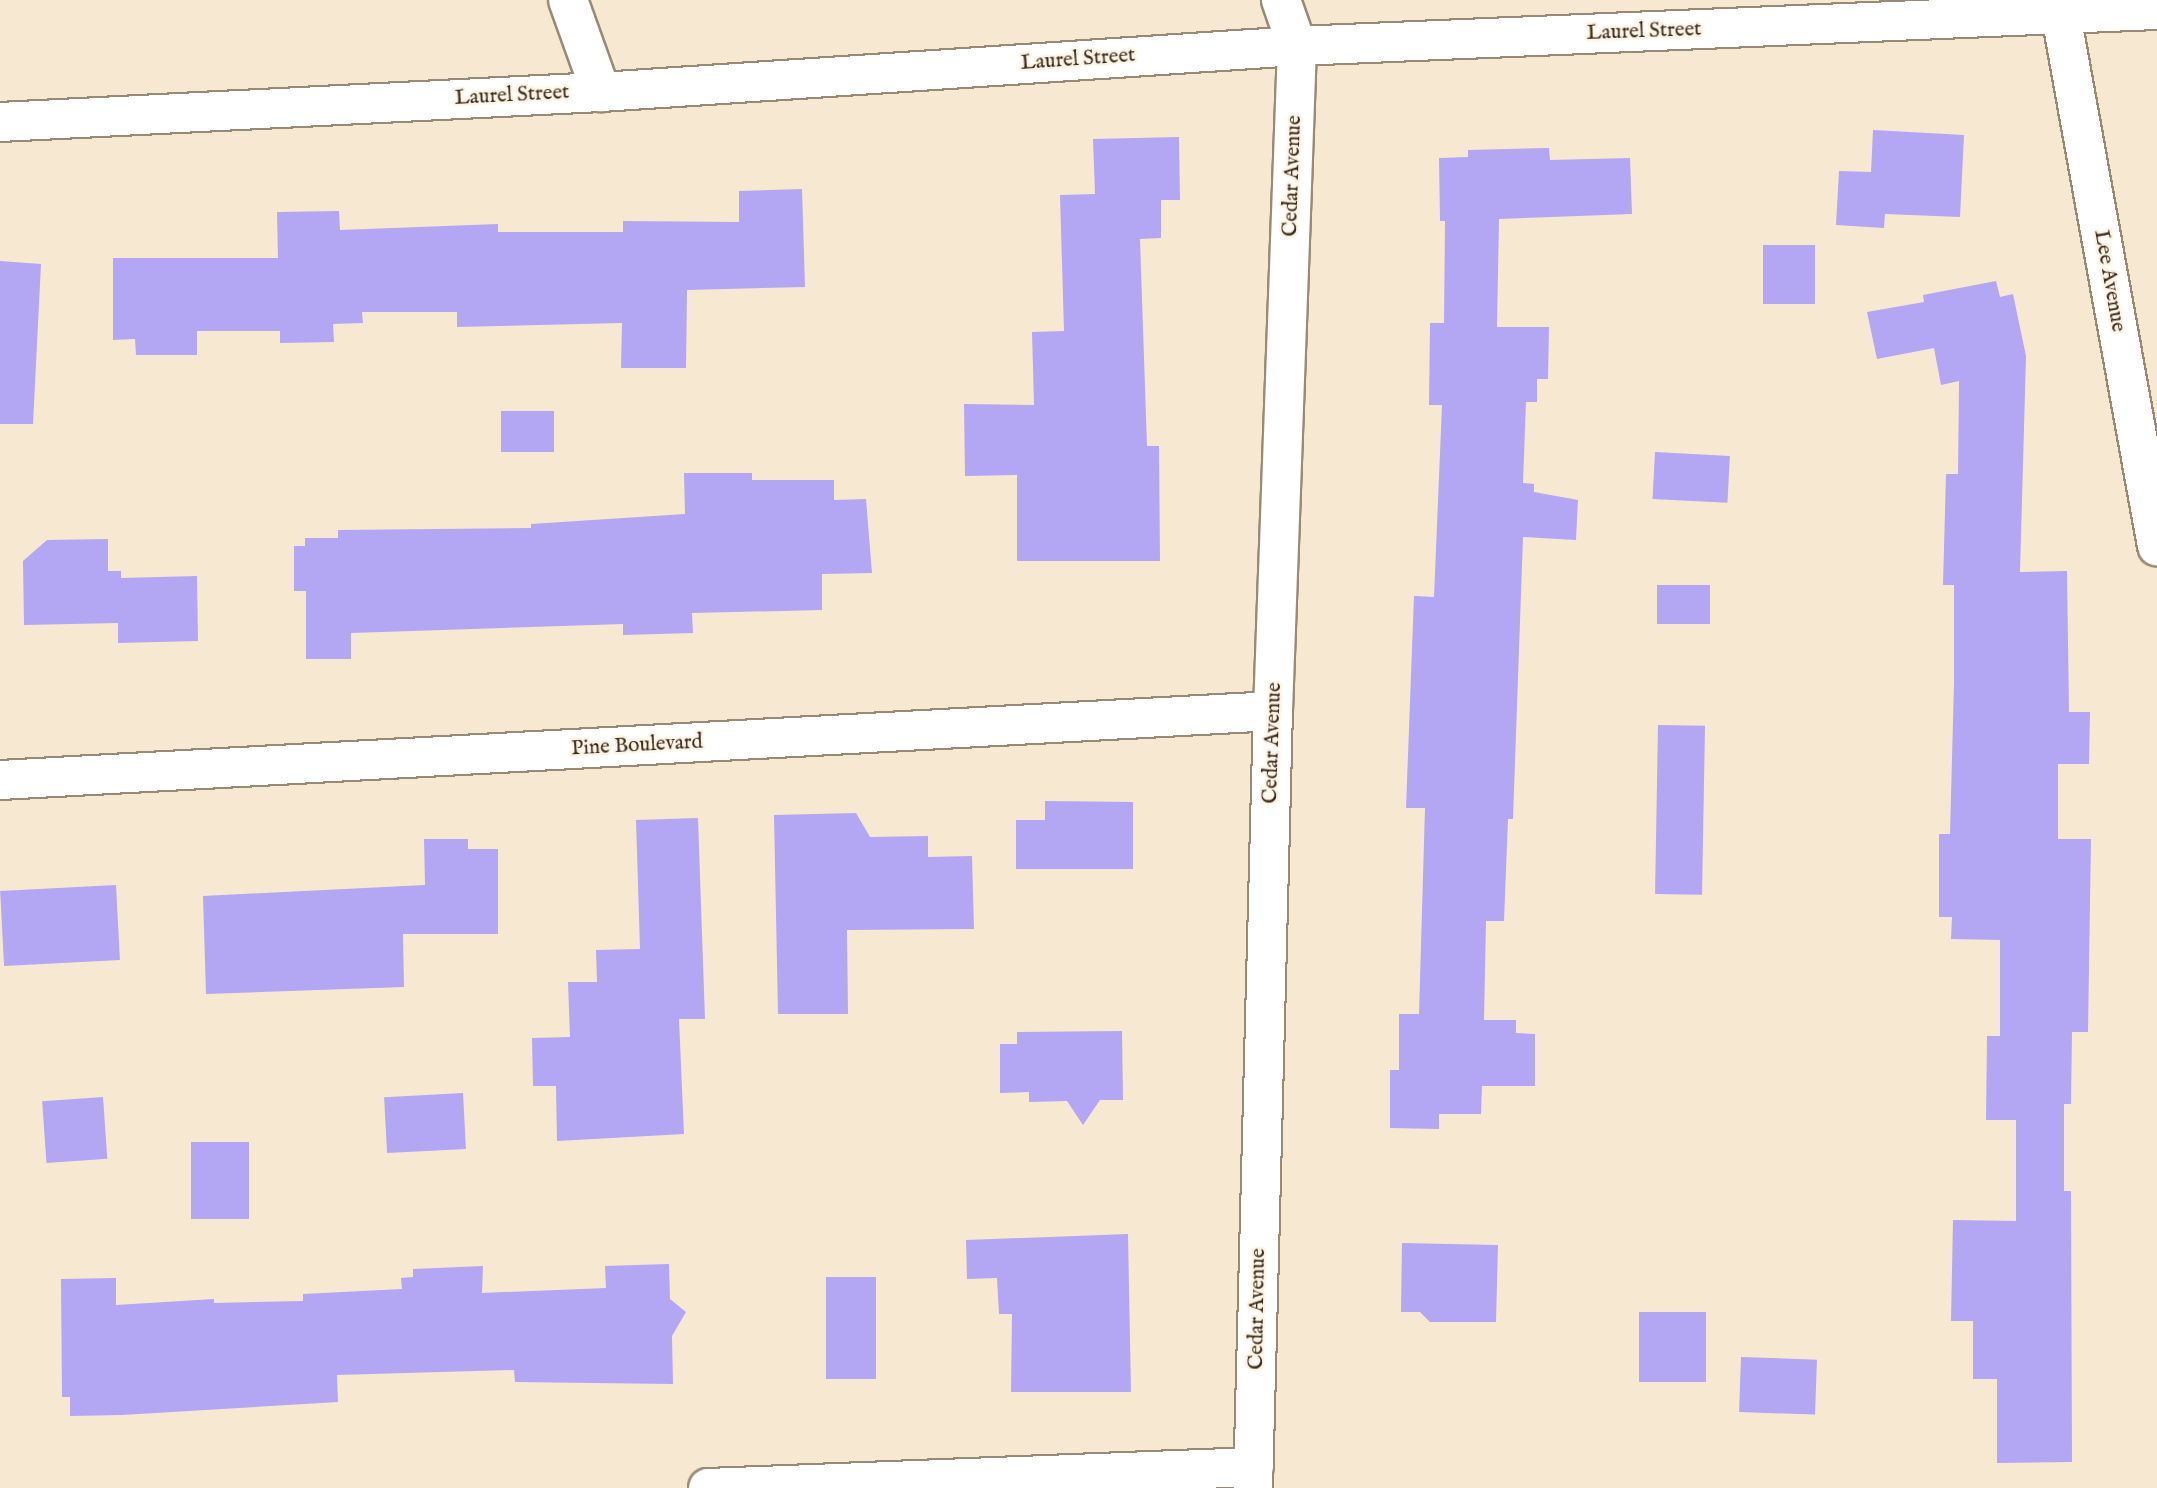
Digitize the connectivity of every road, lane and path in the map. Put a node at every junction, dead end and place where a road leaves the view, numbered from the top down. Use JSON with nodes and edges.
{"nodes":[{"id":1,"x":568,"y":0,"type":"edge"},
{"id":2,"x":1281,"y":0,"type":"edge"},
{"id":3,"x":2157,"y":10,"type":"edge"},
{"id":4,"x":2061,"y":15,"type":"junction"},
{"id":5,"x":1297,"y":46,"type":"junction"},
{"id":6,"x":601,"y":92,"type":"junction"},
{"id":7,"x":0,"y":122,"type":"edge"},
{"id":8,"x":2157,"y":546,"type":"edge"},
{"id":9,"x":1273,"y":711,"type":"junction"},
{"id":10,"x":0,"y":780,"type":"edge"},
{"id":11,"x":1254,"y":1477,"type":"edge"},
{"id":12,"x":708,"y":1488,"type":"edge"}],
"edges":[{"from":1,"to":6,"type":"street"},
{"from":2,"to":5,"type":"street","name":"Cedar Avenue"},
{"from":3,"to":4,"type":"street","name":"Laurel Street"},
{"from":4,"to":5,"type":"street","name":"Laurel Street"},
{"from":4,"to":8,"type":"street","name":"Lee Avenue"},
{"from":5,"to":6,"type":"street","name":"Laurel Street"},
{"from":5,"to":9,"type":"street","name":"Cedar Avenue"},
{"from":6,"to":7,"type":"street","name":"Laurel Street"},
{"from":9,"to":10,"type":"street","name":"Pine Boulevard"},
{"from":9,"to":11,"type":"street","name":"Cedar Avenue"},
{"from":11,"to":12,"type":"street"}]}
